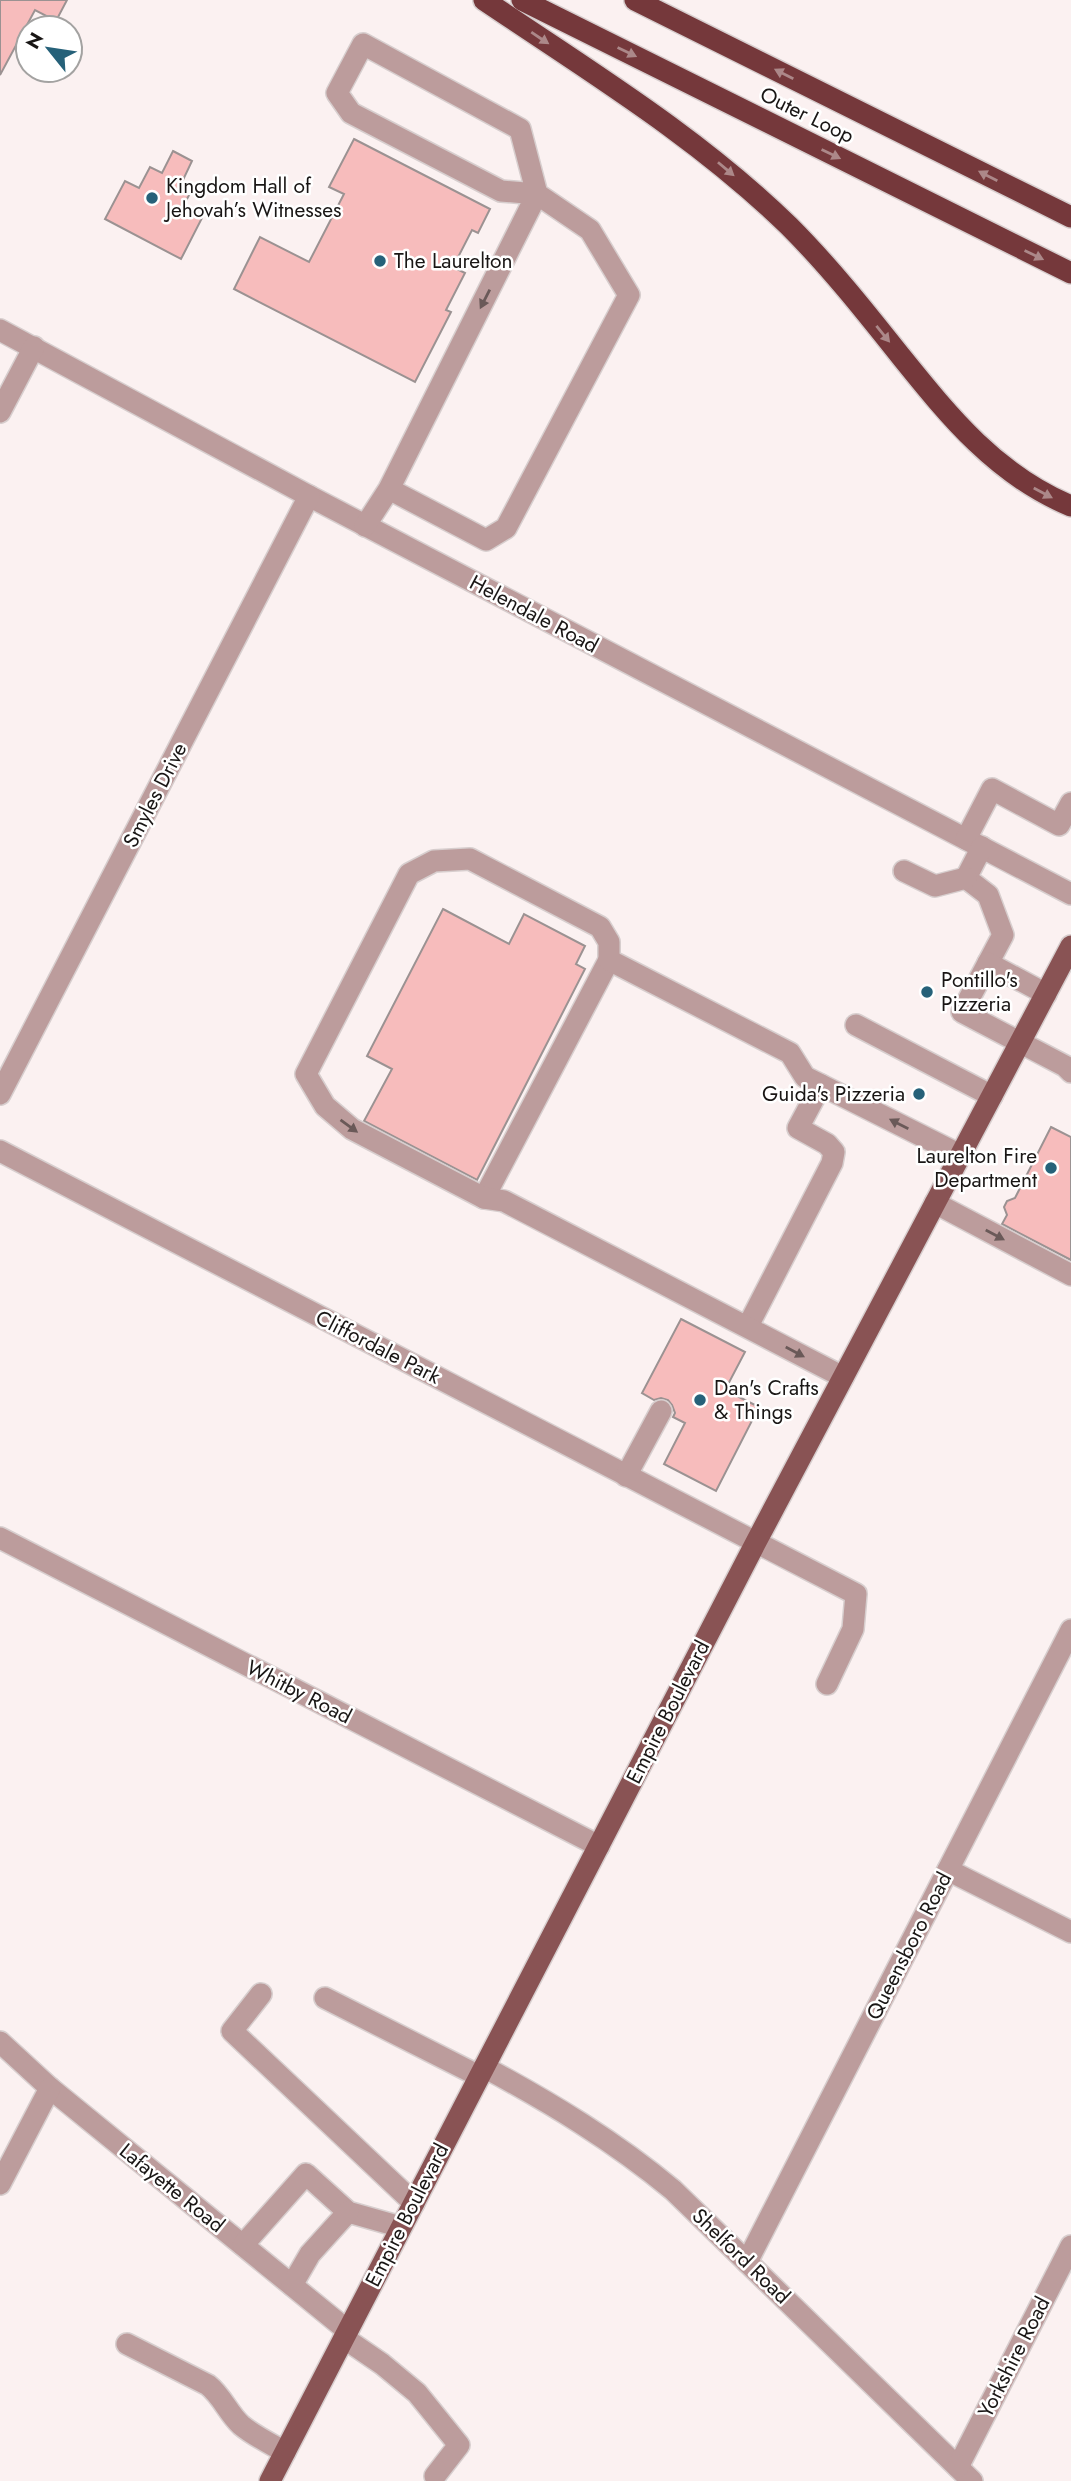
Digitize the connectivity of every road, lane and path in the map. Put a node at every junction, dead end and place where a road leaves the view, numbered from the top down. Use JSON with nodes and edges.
{"nodes":[{"id":1,"x":484,"y":0,"type":"edge"},
{"id":2,"x":522,"y":0,"type":"edge"},
{"id":3,"x":635,"y":0,"type":"edge"},
{"id":4,"x":537,"y":194,"type":"junction"},
{"id":5,"x":1071,"y":217,"type":"edge"},
{"id":6,"x":1071,"y":273,"type":"edge"},
{"id":7,"x":0,"y":330,"type":"edge"},
{"id":8,"x":34,"y":347,"type":"junction"},
{"id":9,"x":0,"y":412,"type":"edge"},
{"id":10,"x":389,"y":489,"type":"junction"},
{"id":11,"x":309,"y":496,"type":"junction"},
{"id":12,"x":1071,"y":506,"type":"edge"},
{"id":13,"x":365,"y":526,"type":"junction"},
{"id":14,"x":1071,"y":803,"type":"edge"},
{"id":15,"x":974,"y":843,"type":"junction"},
{"id":16,"x":904,"y":871,"type":"dead end"},
{"id":17,"x":965,"y":878,"type":"junction"},
{"id":18,"x":1071,"y":894,"type":"edge"},
{"id":19,"x":1071,"y":946,"type":"edge"},
{"id":20,"x":609,"y":960,"type":"junction"},
{"id":21,"x":988,"y":963,"type":"junction"},
{"id":22,"x":1046,"y":994,"type":"junction"},
{"id":23,"x":856,"y":1025,"type":"dead end"},
{"id":24,"x":1020,"y":1042,"type":"junction"},
{"id":25,"x":1071,"y":1072,"type":"edge"},
{"id":26,"x":821,"y":1084,"type":"junction"},
{"id":27,"x":0,"y":1094,"type":"edge"},
{"id":28,"x":992,"y":1096,"type":"junction"},
{"id":29,"x":0,"y":1151,"type":"edge"},
{"id":30,"x":960,"y":1155,"type":"junction"},
{"id":31,"x":484,"y":1198,"type":"junction"},
{"id":32,"x":935,"y":1203,"type":"junction"},
{"id":33,"x":1071,"y":1275,"type":"edge"},
{"id":34,"x":748,"y":1326,"type":"junction"},
{"id":35,"x":843,"y":1377,"type":"junction"},
{"id":36,"x":661,"y":1411,"type":"dead end"},
{"id":37,"x":626,"y":1476,"type":"junction"},
{"id":38,"x":0,"y":1538,"type":"edge"},
{"id":39,"x":755,"y":1544,"type":"junction"},
{"id":40,"x":1071,"y":1630,"type":"edge"},
{"id":41,"x":827,"y":1684,"type":"dead end"},
{"id":42,"x":599,"y":1846,"type":"junction"},
{"id":43,"x":948,"y":1870,"type":"junction"},
{"id":44,"x":1071,"y":1932,"type":"edge"},
{"id":45,"x":261,"y":1994,"type":"dead end"},
{"id":46,"x":325,"y":1998,"type":"dead end"},
{"id":47,"x":0,"y":2042,"type":"edge"},
{"id":48,"x":482,"y":2071,"type":"junction"},
{"id":49,"x":50,"y":2088,"type":"junction"},
{"id":50,"x":0,"y":2184,"type":"edge"},
{"id":51,"x":414,"y":2203,"type":"junction"},
{"id":52,"x":348,"y":2212,"type":"junction"},
{"id":53,"x":401,"y":2227,"type":"junction"},
{"id":54,"x":243,"y":2245,"type":"junction"},
{"id":55,"x":1071,"y":2246,"type":"edge"},
{"id":56,"x":747,"y":2262,"type":"junction"},
{"id":57,"x":292,"y":2285,"type":"junction"},
{"id":58,"x":346,"y":2334,"type":"junction"},
{"id":59,"x":127,"y":2344,"type":"dead end"},
{"id":60,"x":285,"y":2452,"type":"junction"},
{"id":61,"x":965,"y":2474,"type":"edge"},
{"id":62,"x":435,"y":2476,"type":"dead end"},
{"id":63,"x":276,"y":2478,"type":"edge"}],
"edges":[{"from":1,"to":12,"type":"highway","one_way":true},
{"from":2,"to":6,"type":"highway","name":"Outer Loop","one_way":true},
{"from":5,"to":3,"type":"highway","name":"Outer Loop","one_way":true},
{"from":4,"to":4,"type":"street"},
{"from":4,"to":10,"type":"street","one_way":true},
{"from":4,"to":10,"type":"street"},
{"from":7,"to":8,"type":"street","name":"Helendale Road"},
{"from":8,"to":9,"type":"street"},
{"from":8,"to":11,"type":"street","name":"Helendale Road"},
{"from":10,"to":13,"type":"street"},
{"from":11,"to":13,"type":"street","name":"Helendale Road"},
{"from":11,"to":27,"type":"street","name":"Smyles Drive"},
{"from":13,"to":15,"type":"street","name":"Helendale Road"},
{"from":14,"to":15,"type":"street"},
{"from":15,"to":17,"type":"street"},
{"from":15,"to":18,"type":"street","name":"Helendale Road"},
{"from":16,"to":17,"type":"street"},
{"from":17,"to":21,"type":"street"},
{"from":19,"to":22,"type":"main road","name":"Empire Boulevard"},
{"from":20,"to":26,"type":"street"},
{"from":20,"to":31,"type":"street"},
{"from":20,"to":31,"type":"street","one_way":true},
{"from":21,"to":22,"type":"street"},
{"from":21,"to":24,"type":"street"},
{"from":22,"to":24,"type":"main road","name":"Empire Boulevard"},
{"from":23,"to":28,"type":"street"},
{"from":24,"to":25,"type":"street"},
{"from":24,"to":28,"type":"main road","name":"Empire Boulevard"},
{"from":30,"to":26,"type":"street","one_way":true},
{"from":26,"to":34,"type":"street"},
{"from":28,"to":30,"type":"main road","name":"Empire Boulevard"},
{"from":29,"to":37,"type":"street","name":"Cliffordale Park"},
{"from":30,"to":32,"type":"main road","name":"Empire Boulevard"},
{"from":31,"to":34,"type":"street"},
{"from":32,"to":33,"type":"street","one_way":true},
{"from":32,"to":35,"type":"main road","name":"Empire Boulevard"},
{"from":34,"to":35,"type":"street","one_way":true},
{"from":35,"to":39,"type":"main road","name":"Empire Boulevard"},
{"from":36,"to":37,"type":"street"},
{"from":37,"to":39,"type":"street","name":"Cliffordale Park"},
{"from":38,"to":42,"type":"street","name":"Whitby Road"},
{"from":39,"to":41,"type":"street","name":"Cliffordale Park"},
{"from":39,"to":42,"type":"main road","name":"Empire Boulevard"},
{"from":40,"to":43,"type":"street","name":"Queensboro Road"},
{"from":42,"to":48,"type":"main road","name":"Empire Boulevard"},
{"from":43,"to":44,"type":"street"},
{"from":43,"to":56,"type":"street","name":"Queensboro Road"},
{"from":45,"to":51,"type":"street"},
{"from":46,"to":48,"type":"street","name":"Shelford Road"},
{"from":47,"to":49,"type":"street","name":"Lafayette Road"},
{"from":48,"to":51,"type":"main road","name":"Empire Boulevard"},
{"from":48,"to":56,"type":"street","name":"Shelford Road"},
{"from":49,"to":50,"type":"street"},
{"from":49,"to":54,"type":"street","name":"Lafayette Road"},
{"from":51,"to":53,"type":"main road","name":"Empire Boulevard"},
{"from":52,"to":53,"type":"street"},
{"from":52,"to":54,"type":"street"},
{"from":52,"to":57,"type":"street"},
{"from":53,"to":58,"type":"main road","name":"Empire Boulevard"},
{"from":54,"to":57,"type":"street","name":"Lafayette Road"},
{"from":55,"to":61,"type":"street","name":"Yorkshire Road"},
{"from":56,"to":61,"type":"street","name":"Shelford Road"},
{"from":57,"to":58,"type":"street","name":"Lafayette Road"},
{"from":58,"to":60,"type":"main road","name":"Empire Boulevard"},
{"from":58,"to":62,"type":"street","name":"Lafayette Road"},
{"from":59,"to":60,"type":"street"},
{"from":60,"to":63,"type":"main road","name":"Empire Boulevard"}]}
